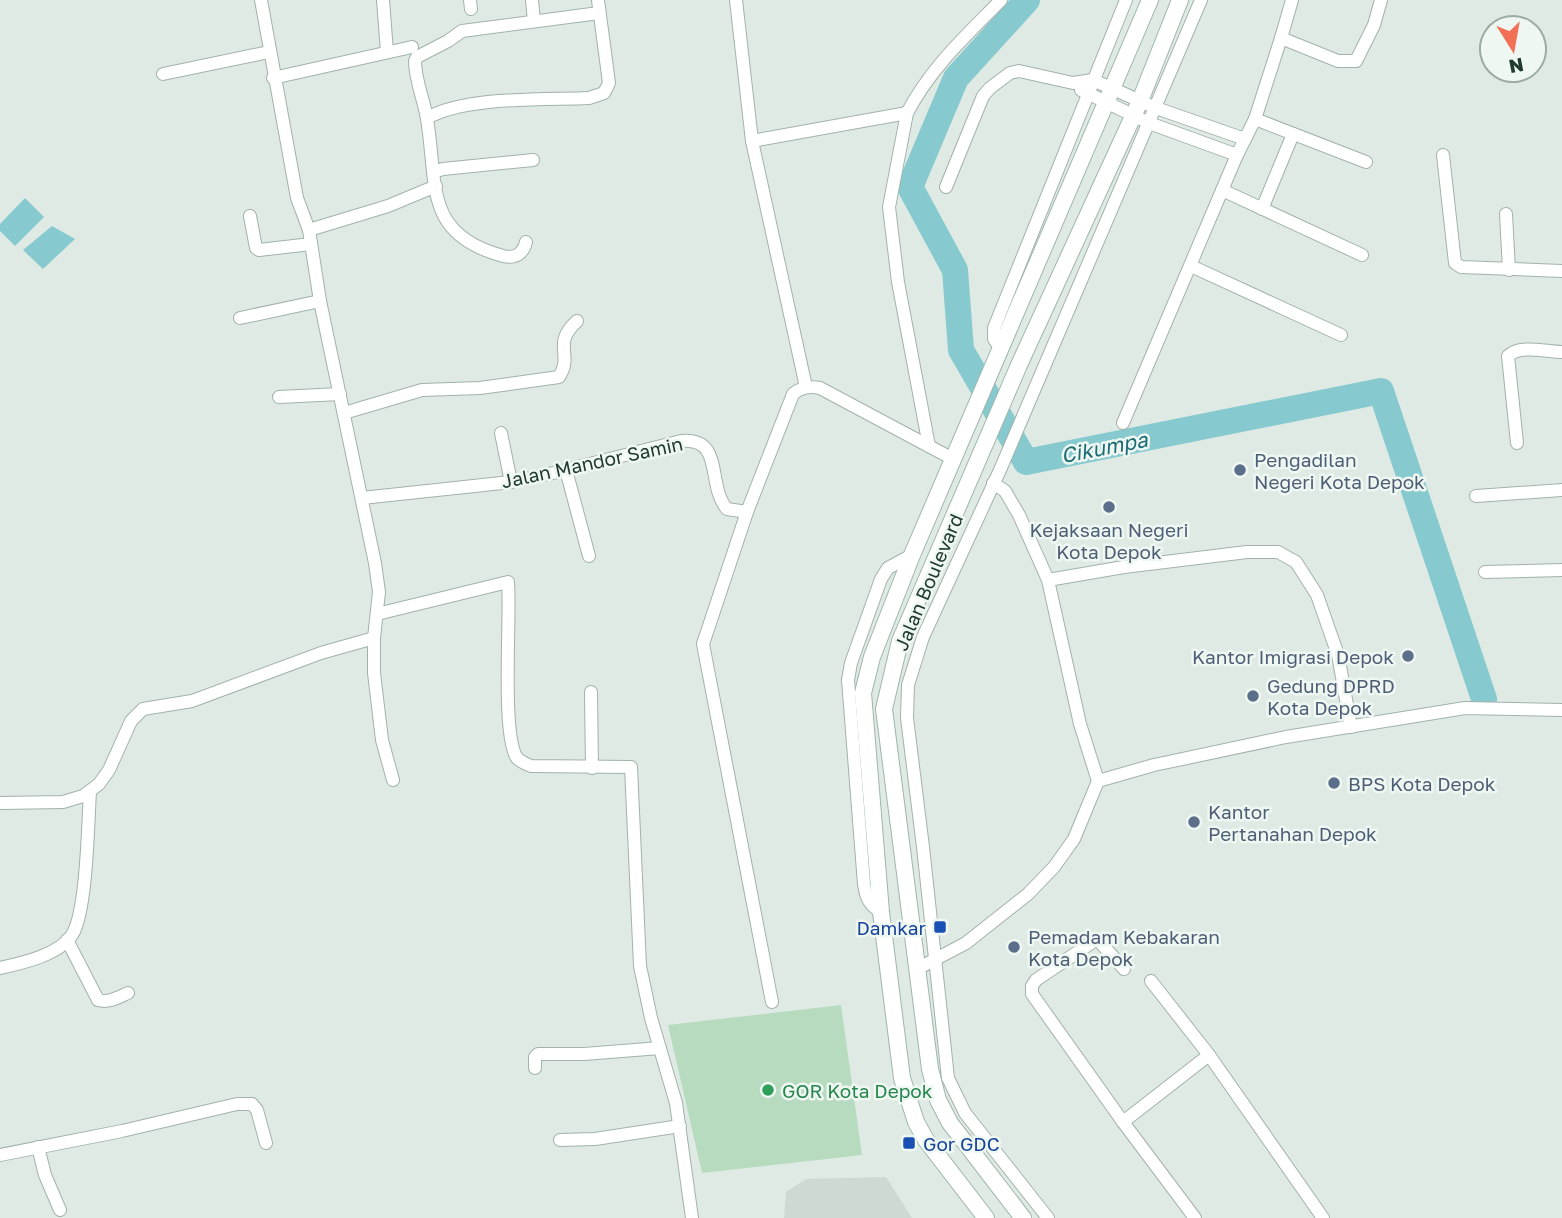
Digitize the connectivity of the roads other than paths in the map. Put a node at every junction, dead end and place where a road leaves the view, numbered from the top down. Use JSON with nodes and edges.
{"nodes":[{"id":1,"x":261,"y":0,"type":"edge"},
{"id":2,"x":383,"y":0,"type":"edge"},
{"id":3,"x":532,"y":0,"type":"edge"},
{"id":4,"x":1001,"y":0,"type":"edge"},
{"id":5,"x":1126,"y":0,"type":"edge"},
{"id":6,"x":1150,"y":0,"type":"edge"},
{"id":7,"x":1180,"y":0,"type":"edge"},
{"id":8,"x":1201,"y":0,"type":"edge"},
{"id":9,"x":1292,"y":0,"type":"edge"},
{"id":10,"x":1381,"y":0,"type":"edge"},
{"id":11,"x":740,"y":1,"type":"edge"},
{"id":12,"x":599,"y":6,"type":"edge"},
{"id":13,"x":534,"y":21,"type":"junction"},
{"id":14,"x":1281,"y":38,"type":"junction"},
{"id":15,"x":412,"y":47,"type":"dead end"},
{"id":16,"x":270,"y":52,"type":"junction"},
{"id":17,"x":387,"y":52,"type":"junction"},
{"id":18,"x":163,"y":74,"type":"dead end"},
{"id":19,"x":274,"y":78,"type":"junction"},
{"id":20,"x":1093,"y":80,"type":"junction"},
{"id":21,"x":1073,"y":83,"type":"junction"},
{"id":22,"x":1087,"y":94,"type":"junction"},
{"id":23,"x":1111,"y":95,"type":"junction"},
{"id":24,"x":1137,"y":108,"type":"junction"},
{"id":25,"x":1156,"y":108,"type":"junction"},
{"id":26,"x":907,"y":113,"type":"junction"},
{"id":27,"x":427,"y":118,"type":"junction"},
{"id":28,"x":1255,"y":119,"type":"junction"},
{"id":29,"x":1149,"y":123,"type":"junction"},
{"id":30,"x":1198,"y":123,"type":"junction"},
{"id":31,"x":1293,"y":134,"type":"junction"},
{"id":32,"x":1192,"y":139,"type":"junction"},
{"id":33,"x":1245,"y":139,"type":"junction"},
{"id":34,"x":752,"y":141,"type":"junction"},
{"id":35,"x":1237,"y":155,"type":"junction"},
{"id":36,"x":1443,"y":155,"type":"dead end"},
{"id":37,"x":533,"y":160,"type":"dead end"},
{"id":38,"x":1366,"y":162,"type":"dead end"},
{"id":39,"x":434,"y":179,"type":"junction"},
{"id":40,"x":946,"y":187,"type":"dead end"},
{"id":41,"x":1222,"y":190,"type":"junction"},
{"id":42,"x":1262,"y":209,"type":"junction"},
{"id":43,"x":1506,"y":214,"type":"dead end"},
{"id":44,"x":250,"y":216,"type":"dead end"},
{"id":45,"x":309,"y":230,"type":"junction"},
{"id":46,"x":526,"y":242,"type":"dead end"},
{"id":47,"x":311,"y":244,"type":"junction"},
{"id":48,"x":1362,"y":255,"type":"dead end"},
{"id":49,"x":1191,"y":266,"type":"junction"},
{"id":50,"x":1509,"y":270,"type":"junction"},
{"id":51,"x":1562,"y":271,"type":"edge"},
{"id":52,"x":320,"y":302,"type":"junction"},
{"id":53,"x":240,"y":318,"type":"dead end"},
{"id":54,"x":577,"y":321,"type":"dead end"},
{"id":55,"x":1341,"y":335,"type":"dead end"},
{"id":56,"x":1562,"y":352,"type":"edge"},
{"id":57,"x":999,"y":353,"type":"junction"},
{"id":58,"x":1019,"y":365,"type":"junction"},
{"id":59,"x":806,"y":387,"type":"junction"},
{"id":60,"x":340,"y":394,"type":"junction"},
{"id":61,"x":279,"y":397,"type":"dead end"},
{"id":62,"x":344,"y":413,"type":"junction"},
{"id":63,"x":1123,"y":423,"type":"dead end"},
{"id":64,"x":501,"y":433,"type":"dead end"},
{"id":65,"x":1517,"y":443,"type":"dead end"},
{"id":66,"x":929,"y":446,"type":"junction"},
{"id":67,"x":953,"y":458,"type":"junction"},
{"id":68,"x":566,"y":470,"type":"junction"},
{"id":69,"x":511,"y":482,"type":"junction"},
{"id":70,"x":993,"y":484,"type":"junction"},
{"id":71,"x":1562,"y":490,"type":"edge"},
{"id":72,"x":1476,"y":496,"type":"dead end"},
{"id":73,"x":362,"y":498,"type":"junction"},
{"id":74,"x":747,"y":512,"type":"junction"},
{"id":75,"x":589,"y":555,"type":"dead end"},
{"id":76,"x":1562,"y":570,"type":"edge"},
{"id":77,"x":1485,"y":572,"type":"dead end"},
{"id":78,"x":1048,"y":580,"type":"junction"},
{"id":79,"x":377,"y":614,"type":"junction"},
{"id":80,"x":374,"y":638,"type":"junction"},
{"id":81,"x":591,"y":692,"type":"dead end"},
{"id":82,"x":1562,"y":710,"type":"edge"},
{"id":83,"x":1351,"y":727,"type":"junction"},
{"id":84,"x":592,"y":768,"type":"junction"},
{"id":85,"x":393,"y":780,"type":"dead end"},
{"id":86,"x":1098,"y":781,"type":"junction"},
{"id":87,"x":90,"y":791,"type":"junction"},
{"id":88,"x":0,"y":803,"type":"edge"},
{"id":89,"x":67,"y":940,"type":"junction"},
{"id":90,"x":935,"y":959,"type":"junction"},
{"id":91,"x":0,"y":968,"type":"edge"},
{"id":92,"x":916,"y":969,"type":"junction"},
{"id":93,"x":1124,"y":969,"type":"dead end"},
{"id":94,"x":1151,"y":981,"type":"dead end"},
{"id":95,"x":128,"y":993,"type":"dead end"},
{"id":96,"x":772,"y":1002,"type":"dead end"},
{"id":97,"x":921,"y":1004,"type":"junction"},
{"id":98,"x":893,"y":1012,"type":"junction"},
{"id":99,"x":660,"y":1048,"type":"junction"},
{"id":100,"x":1209,"y":1055,"type":"junction"},
{"id":101,"x":535,"y":1068,"type":"dead end"},
{"id":102,"x":1123,"y":1122,"type":"junction"},
{"id":103,"x":680,"y":1126,"type":"junction"},
{"id":104,"x":560,"y":1140,"type":"dead end"},
{"id":105,"x":266,"y":1143,"type":"dead end"},
{"id":106,"x":38,"y":1147,"type":"junction"},
{"id":107,"x":0,"y":1154,"type":"edge"},
{"id":108,"x":60,"y":1210,"type":"dead end"},
{"id":109,"x":1321,"y":1214,"type":"edge"},
{"id":110,"x":692,"y":1218,"type":"edge"},
{"id":111,"x":986,"y":1218,"type":"edge"},
{"id":112,"x":1023,"y":1218,"type":"edge"},
{"id":113,"x":1048,"y":1218,"type":"edge"},
{"id":114,"x":1195,"y":1218,"type":"edge"},
{"id":115,"x":1307,"y":1218,"type":"edge"}],
"edges":[{"from":1,"to":16,"type":"street"},
{"from":2,"to":17,"type":"street"},
{"from":3,"to":13,"type":"street"},
{"from":4,"to":26,"type":"street"},
{"from":5,"to":20,"type":"street"},
{"from":6,"to":23,"type":"main road","name":"Jalan Boulevard"},
{"from":7,"to":24,"type":"main road","name":"Jalan Boulevard"},
{"from":8,"to":25,"type":"street"},
{"from":9,"to":14,"type":"street"},
{"from":10,"to":14,"type":"street"},
{"from":11,"to":34,"type":"street"},
{"from":12,"to":13,"type":"street"},
{"from":12,"to":27,"type":"street"},
{"from":13,"to":27,"type":"street"},
{"from":14,"to":28,"type":"street"},
{"from":15,"to":17,"type":"street"},
{"from":16,"to":18,"type":"street"},
{"from":16,"to":19,"type":"street"},
{"from":17,"to":19,"type":"street"},
{"from":19,"to":45,"type":"street"},
{"from":20,"to":21,"type":"street"},
{"from":20,"to":22,"type":"street"},
{"from":20,"to":23,"type":"street"},
{"from":21,"to":22,"type":"street"},
{"from":21,"to":40,"type":"street"},
{"from":22,"to":23,"type":"street"},
{"from":22,"to":57,"type":"street"},
{"from":23,"to":24,"type":"street"},
{"from":23,"to":57,"type":"main road","name":"Jalan Boulevard"},
{"from":24,"to":25,"type":"street"},
{"from":24,"to":29,"type":"street"},
{"from":24,"to":58,"type":"main road","name":"Jalan Boulevard"},
{"from":25,"to":29,"type":"street"},
{"from":25,"to":30,"type":"street"},
{"from":26,"to":34,"type":"street"},
{"from":26,"to":66,"type":"street"},
{"from":27,"to":39,"type":"street"},
{"from":28,"to":31,"type":"street"},
{"from":28,"to":33,"type":"street"},
{"from":29,"to":32,"type":"street"},
{"from":29,"to":70,"type":"street"},
{"from":30,"to":32,"type":"street"},
{"from":30,"to":33,"type":"street"},
{"from":31,"to":38,"type":"street"},
{"from":31,"to":42,"type":"street"},
{"from":32,"to":35,"type":"street"},
{"from":33,"to":35,"type":"street"},
{"from":34,"to":59,"type":"street"},
{"from":35,"to":41,"type":"street"},
{"from":36,"to":50,"type":"street"},
{"from":37,"to":39,"type":"street"},
{"from":39,"to":45,"type":"street"},
{"from":39,"to":46,"type":"street"},
{"from":41,"to":42,"type":"street"},
{"from":41,"to":49,"type":"street"},
{"from":42,"to":48,"type":"street"},
{"from":43,"to":50,"type":"street"},
{"from":44,"to":47,"type":"street"},
{"from":45,"to":47,"type":"street"},
{"from":47,"to":52,"type":"street"},
{"from":49,"to":55,"type":"street"},
{"from":49,"to":63,"type":"street"},
{"from":50,"to":51,"type":"street"},
{"from":52,"to":53,"type":"street"},
{"from":52,"to":60,"type":"street"},
{"from":54,"to":62,"type":"street"},
{"from":56,"to":65,"type":"street"},
{"from":57,"to":58,"type":"main road"},
{"from":57,"to":67,"type":"main road","name":"Jalan Boulevard"},
{"from":58,"to":92,"type":"main road","name":"Jalan Boulevard"},
{"from":59,"to":66,"type":"street"},
{"from":59,"to":74,"type":"street"},
{"from":60,"to":61,"type":"street"},
{"from":60,"to":62,"type":"street"},
{"from":62,"to":73,"type":"street"},
{"from":64,"to":69,"type":"street"},
{"from":66,"to":67,"type":"street"},
{"from":67,"to":98,"type":"main road","name":"Jalan Boulevard"},
{"from":68,"to":69,"type":"street","name":"Jalan Mandor Samin"},
{"from":68,"to":74,"type":"street","name":"Jalan Mandor Samin"},
{"from":68,"to":75,"type":"street"},
{"from":69,"to":73,"type":"street","name":"Jalan Mandor Samin"},
{"from":70,"to":78,"type":"street"},
{"from":70,"to":90,"type":"street"},
{"from":71,"to":72,"type":"street"},
{"from":73,"to":79,"type":"street"},
{"from":74,"to":96,"type":"street"},
{"from":76,"to":77,"type":"street"},
{"from":78,"to":83,"type":"street"},
{"from":78,"to":86,"type":"street"},
{"from":79,"to":80,"type":"street"},
{"from":79,"to":84,"type":"street"},
{"from":80,"to":85,"type":"street"},
{"from":80,"to":87,"type":"street"},
{"from":81,"to":84,"type":"street"},
{"from":82,"to":83,"type":"street"},
{"from":83,"to":86,"type":"street"},
{"from":84,"to":99,"type":"street"},
{"from":86,"to":90,"type":"street"},
{"from":87,"to":88,"type":"street"},
{"from":87,"to":89,"type":"street"},
{"from":89,"to":91,"type":"street"},
{"from":89,"to":95,"type":"street"},
{"from":90,"to":92,"type":"street"},
{"from":90,"to":113,"type":"street"},
{"from":92,"to":97,"type":"main road","name":"Jalan Boulevard"},
{"from":93,"to":102,"type":"street"},
{"from":94,"to":100,"type":"street"},
{"from":97,"to":98,"type":"main road"},
{"from":97,"to":112,"type":"main road","name":"Jalan Boulevard"},
{"from":98,"to":111,"type":"main road","name":"Jalan Boulevard"},
{"from":99,"to":101,"type":"street"},
{"from":99,"to":103,"type":"street"},
{"from":100,"to":102,"type":"street"},
{"from":100,"to":109,"type":"street"},
{"from":102,"to":114,"type":"street"},
{"from":103,"to":104,"type":"street"},
{"from":103,"to":110,"type":"street"},
{"from":105,"to":106,"type":"street"},
{"from":106,"to":107,"type":"street"},
{"from":106,"to":108,"type":"street"},
{"from":109,"to":115,"type":"street"}]}
